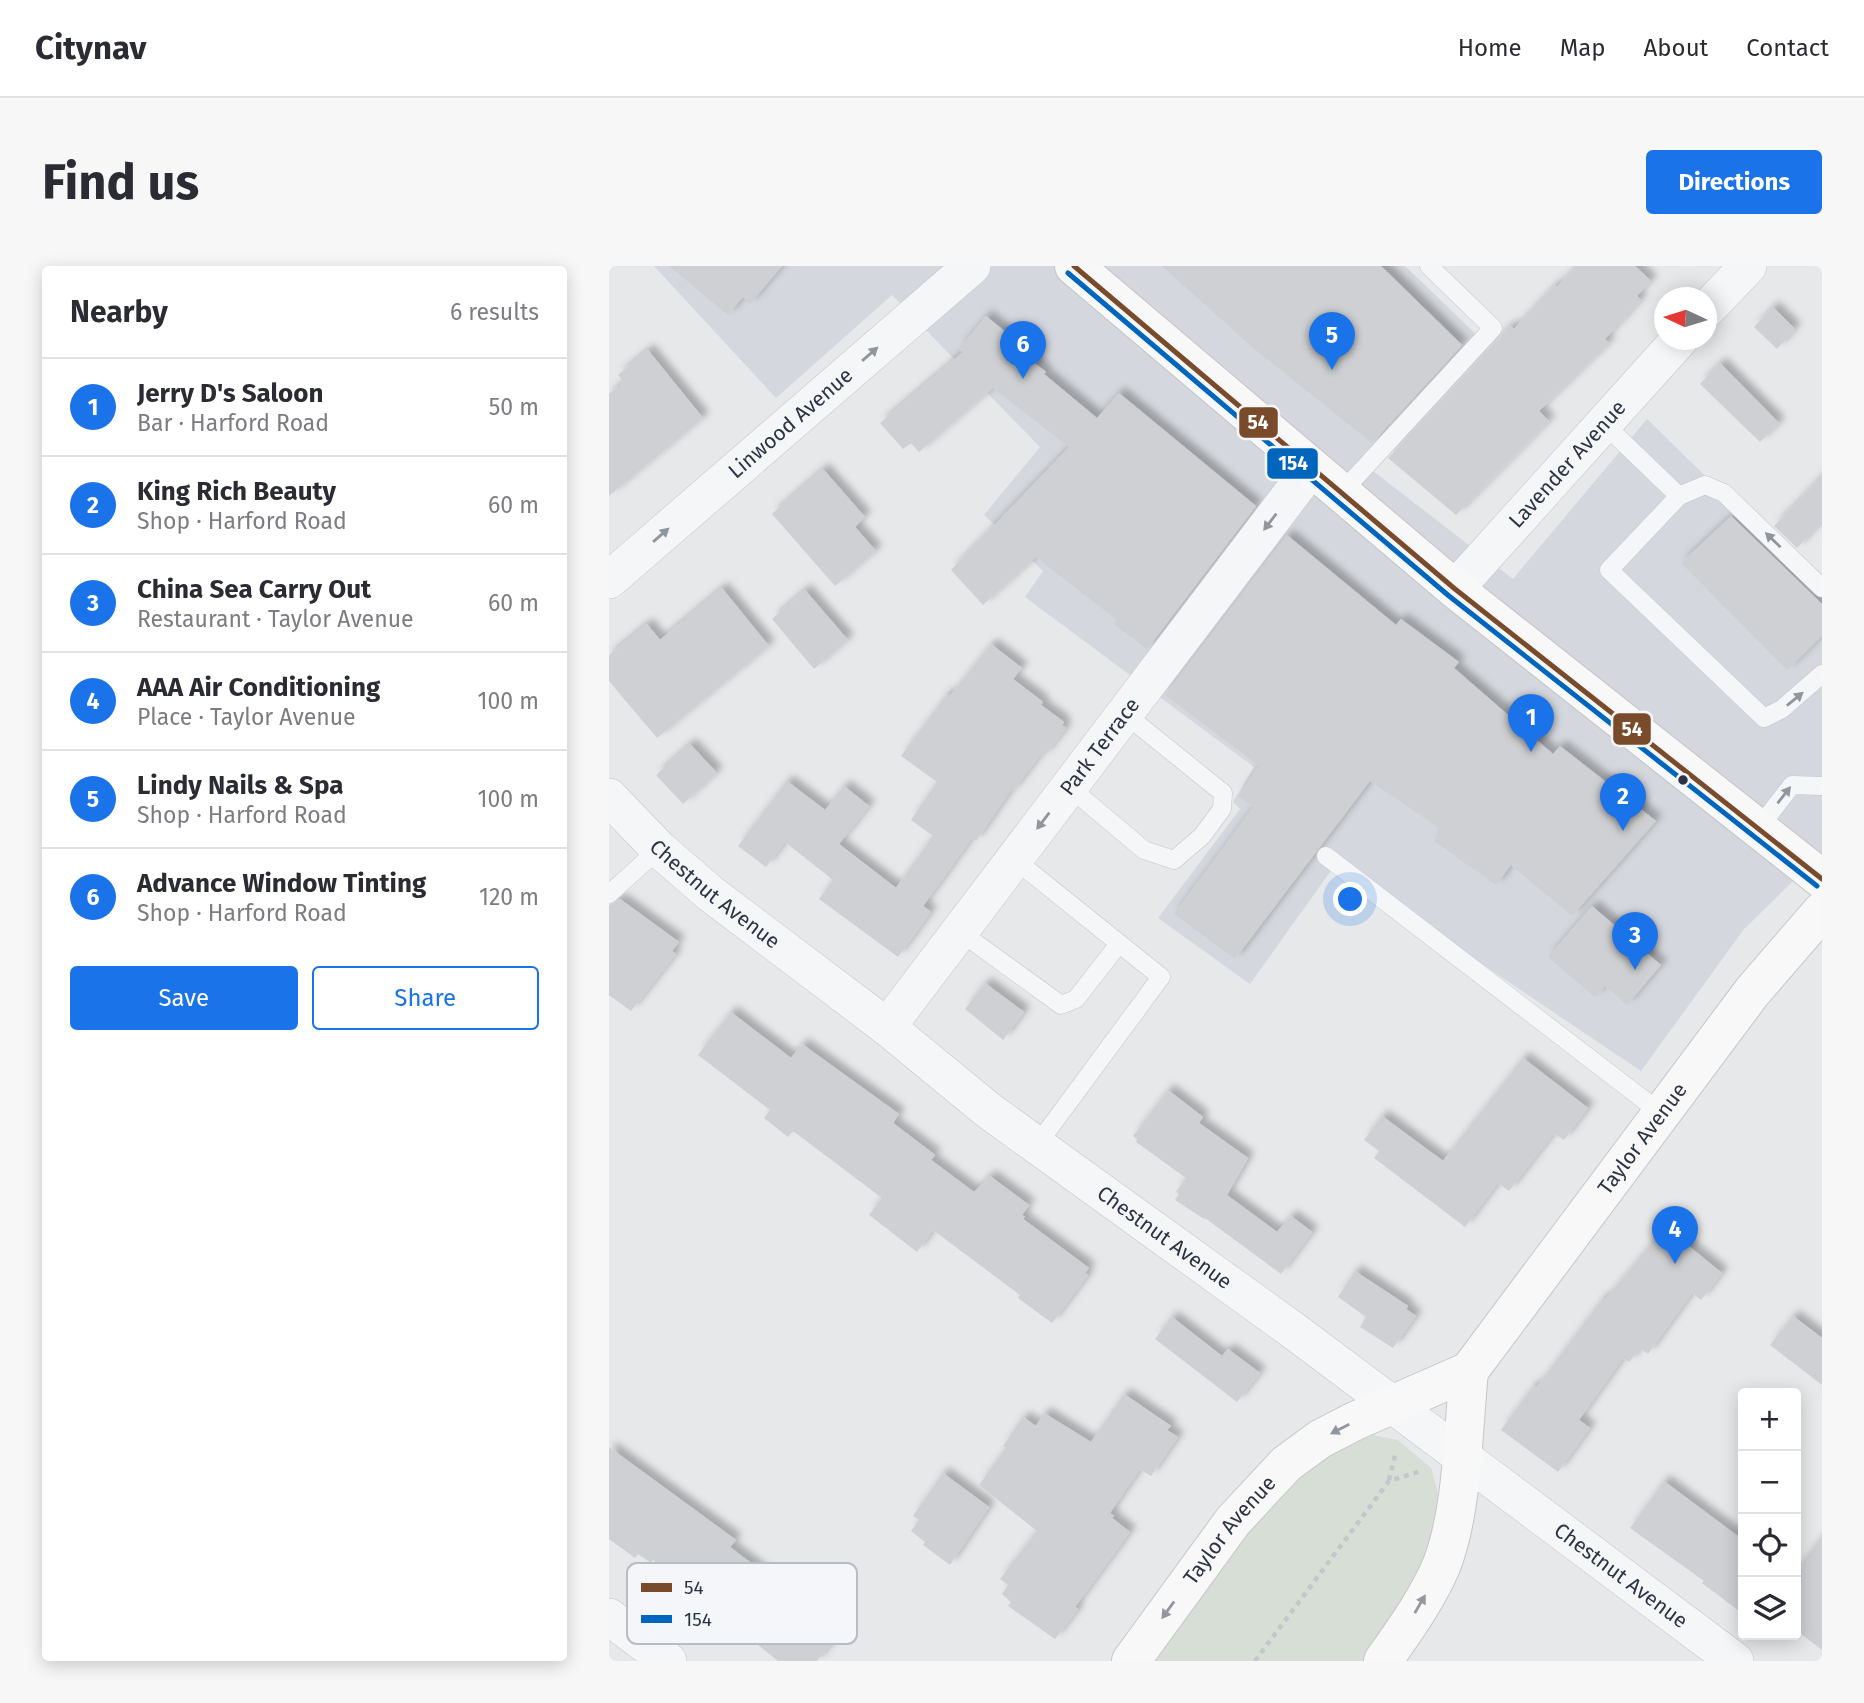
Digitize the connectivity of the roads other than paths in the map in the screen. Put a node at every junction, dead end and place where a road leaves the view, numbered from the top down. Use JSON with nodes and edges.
{"nodes":[{"id":1,"x":972,"y":266,"type":"edge"},
{"id":2,"x":1074,"y":266,"type":"edge"},
{"id":3,"x":1429,"y":266,"type":"edge"},
{"id":4,"x":1748,"y":266,"type":"edge"},
{"id":5,"x":1717,"y":298,"type":"edge"},
{"id":6,"x":1670,"y":350,"type":"edge"},
{"id":7,"x":1603,"y":423,"type":"junction"},
{"id":8,"x":1311,"y":468,"type":"junction"},
{"id":9,"x":1341,"y":493,"type":"junction"},
{"id":10,"x":1679,"y":496,"type":"junction"},
{"id":11,"x":609,"y":580,"type":"edge"},
{"id":12,"x":1822,"y":588,"type":"edge"},
{"id":13,"x":1455,"y":589,"type":"junction"},
{"id":14,"x":1822,"y":674,"type":"edge"},
{"id":15,"x":1125,"y":713,"type":"junction"},
{"id":16,"x":1822,"y":786,"type":"edge"},
{"id":17,"x":1069,"y":787,"type":"junction"},
{"id":18,"x":609,"y":797,"type":"edge"},
{"id":19,"x":1758,"y":829,"type":"junction"},
{"id":20,"x":659,"y":849,"type":"junction"},
{"id":21,"x":1326,"y":856,"type":"dead end"},
{"id":22,"x":1014,"y":859,"type":"junction"},
{"id":23,"x":1822,"y":879,"type":"edge"},
{"id":24,"x":609,"y":894,"type":"edge"},
{"id":25,"x":1822,"y":911,"type":"edge"},
{"id":26,"x":959,"y":931,"type":"junction"},
{"id":27,"x":1118,"y":945,"type":"junction"},
{"id":28,"x":887,"y":1027,"type":"junction"},
{"id":29,"x":1661,"y":1113,"type":"junction"},
{"id":30,"x":1037,"y":1145,"type":"junction"},
{"id":31,"x":1469,"y":1371,"type":"junction"},
{"id":32,"x":1396,"y":1423,"type":"junction"},
{"id":33,"x":1446,"y":1462,"type":"junction"},
{"id":34,"x":609,"y":1617,"type":"edge"},
{"id":35,"x":627,"y":1630,"type":"edge"},
{"id":36,"x":645,"y":1644,"type":"edge"},
{"id":37,"x":668,"y":1661,"type":"edge"},
{"id":38,"x":1131,"y":1661,"type":"edge"},
{"id":39,"x":1383,"y":1661,"type":"edge"},
{"id":40,"x":1735,"y":1661,"type":"edge"}],
"edges":[{"from":11,"to":1,"type":"street","name":"Linwood Avenue","one_way":true},
{"from":2,"to":8,"type":"main road"},
{"from":3,"to":9,"type":"lane"},
{"from":4,"to":5,"type":"street"},
{"from":6,"to":7,"type":"street","name":"Lavender Avenue"},
{"from":7,"to":10,"type":"lane"},
{"from":7,"to":13,"type":"street","name":"Lavender Avenue"},
{"from":8,"to":9,"type":"main road"},
{"from":8,"to":15,"type":"street","name":"Park Terrace","one_way":true},
{"from":9,"to":13,"type":"main road"},
{"from":12,"to":10,"type":"lane","one_way":true},
{"from":10,"to":14,"type":"lane","one_way":true},
{"from":13,"to":19,"type":"main road"},
{"from":15,"to":17,"type":"street","name":"Park Terrace"},
{"from":15,"to":17,"type":"lane"},
{"from":19,"to":16,"type":"lane","one_way":true},
{"from":17,"to":22,"type":"street","name":"Park Terrace","one_way":true},
{"from":18,"to":20,"type":"street","name":"Chestnut Avenue"},
{"from":19,"to":23,"type":"main road"},
{"from":20,"to":24,"type":"lane"},
{"from":20,"to":28,"type":"street","name":"Chestnut Avenue"},
{"from":21,"to":29,"type":"lane"},
{"from":22,"to":26,"type":"street","name":"Park Terrace"},
{"from":22,"to":27,"type":"lane"},
{"from":25,"to":29,"type":"main road","name":"Taylor Avenue"},
{"from":26,"to":27,"type":"lane"},
{"from":26,"to":28,"type":"street","name":"Park Terrace"},
{"from":27,"to":30,"type":"lane"},
{"from":28,"to":30,"type":"street","name":"Chestnut Avenue"},
{"from":29,"to":31,"type":"main road","name":"Taylor Avenue"},
{"from":30,"to":32,"type":"street","name":"Chestnut Avenue"},
{"from":31,"to":32,"type":"main road","name":"Taylor Avenue"},
{"from":31,"to":33,"type":"main road"},
{"from":32,"to":33,"type":"street","name":"Chestnut Avenue"},
{"from":32,"to":38,"type":"main road","name":"Taylor Avenue","one_way":true},
{"from":39,"to":33,"type":"main road","one_way":true},
{"from":33,"to":40,"type":"street","name":"Chestnut Avenue"},
{"from":34,"to":35,"type":"street"},
{"from":36,"to":37,"type":"street"}]}
